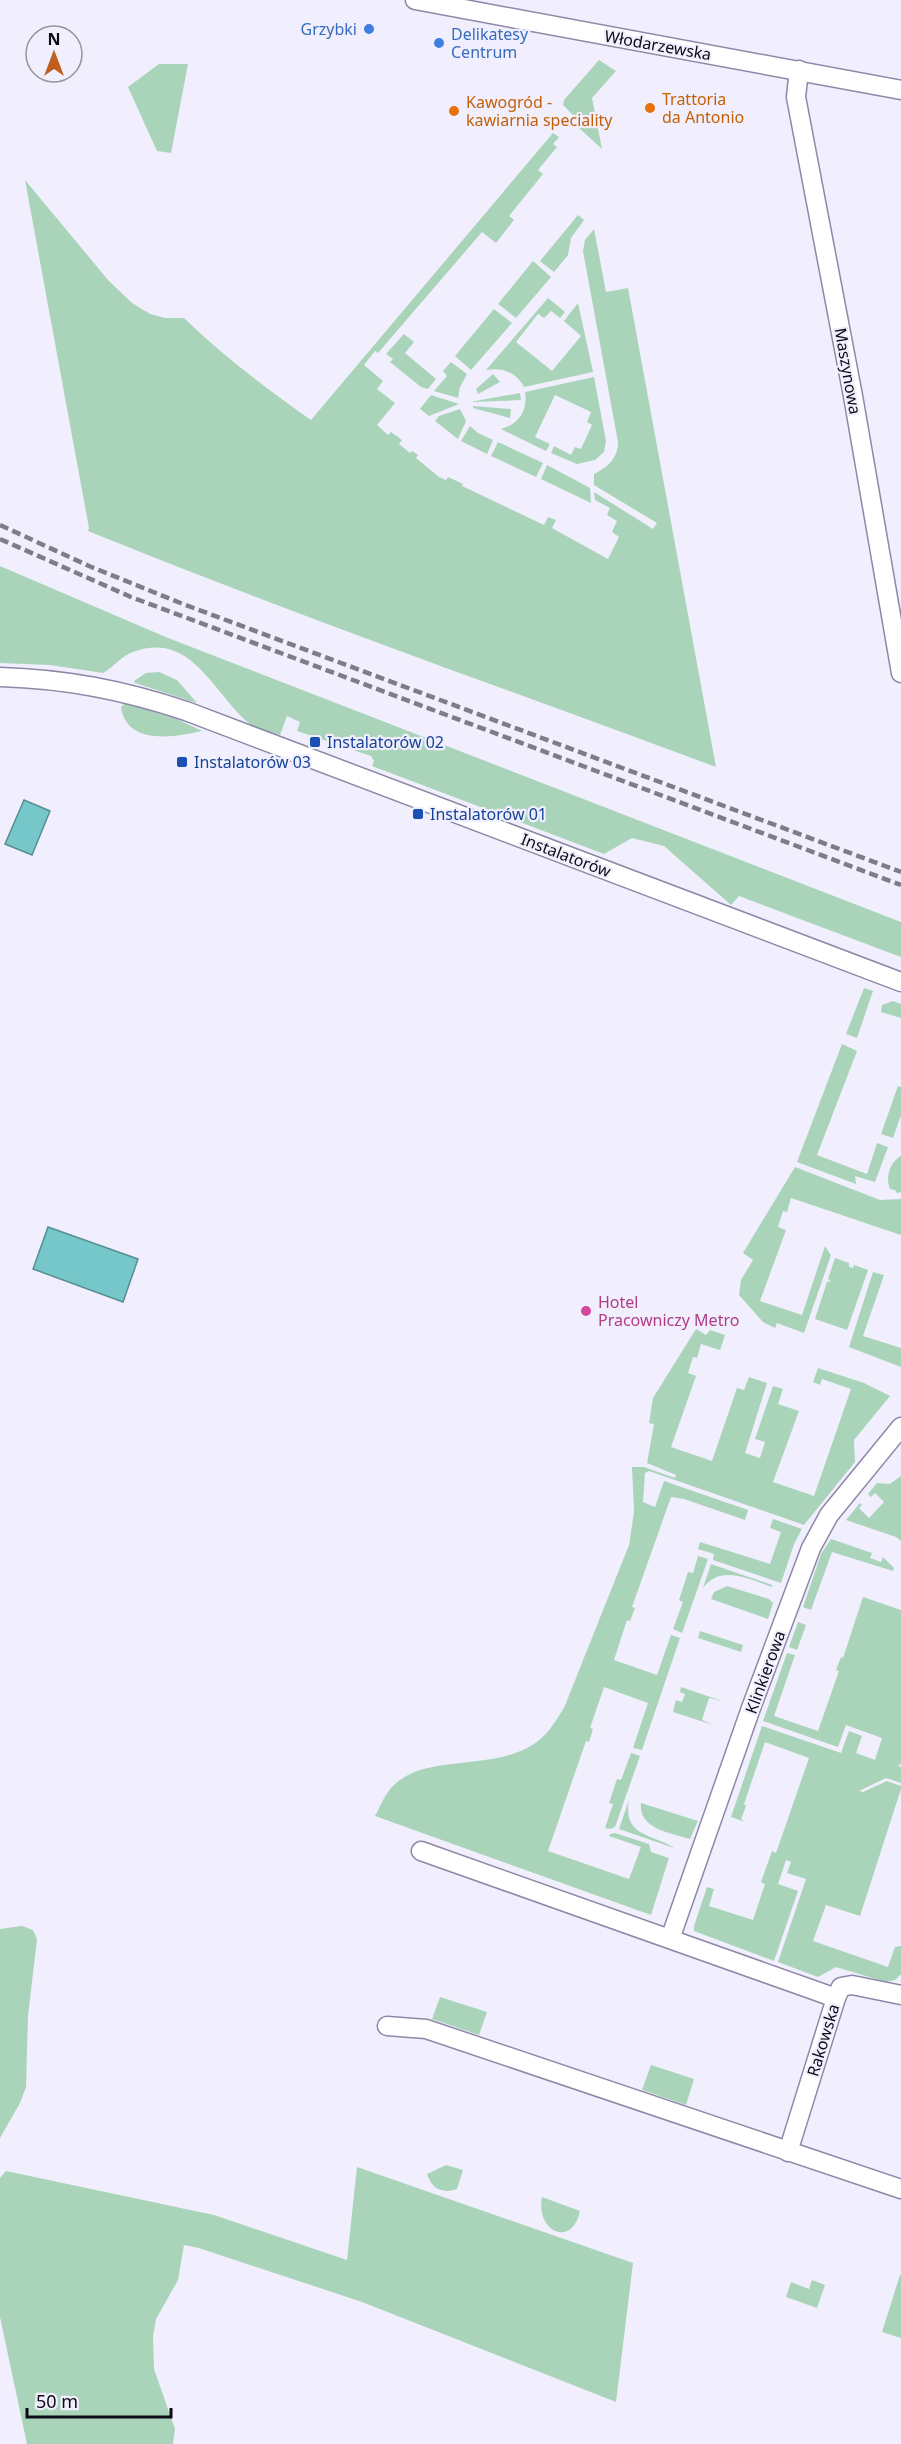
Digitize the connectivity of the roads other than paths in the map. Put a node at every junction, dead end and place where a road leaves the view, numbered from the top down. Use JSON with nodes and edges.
{"nodes":[{"id":1,"x":415,"y":0,"type":"edge"},
{"id":2,"x":799,"y":70,"type":"junction"},
{"id":3,"x":901,"y":90,"type":"edge"},
{"id":4,"x":901,"y":673,"type":"edge"},
{"id":5,"x":0,"y":677,"type":"edge"},
{"id":6,"x":901,"y":982,"type":"edge"},
{"id":7,"x":901,"y":1427,"type":"edge"},
{"id":8,"x":421,"y":1851,"type":"dead end"},
{"id":9,"x":670,"y":1940,"type":"junction"},
{"id":10,"x":901,"y":1995,"type":"edge"},
{"id":11,"x":836,"y":1998,"type":"junction"},
{"id":12,"x":387,"y":2026,"type":"dead end"},
{"id":13,"x":788,"y":2152,"type":"junction"},
{"id":14,"x":901,"y":2189,"type":"edge"}],
"edges":[{"from":1,"to":2,"type":"street","name":"Włodarzewska"},
{"from":2,"to":3,"type":"street","name":"Włodarzewska"},
{"from":2,"to":4,"type":"street","name":"Maszynowa"},
{"from":5,"to":6,"type":"street","name":"Instalatorów"},
{"from":7,"to":9,"type":"street","name":"Klinkierowa"},
{"from":8,"to":9,"type":"street"},
{"from":9,"to":11,"type":"street"},
{"from":10,"to":11,"type":"street","name":"Rakowska"},
{"from":11,"to":13,"type":"street","name":"Rakowska"},
{"from":12,"to":13,"type":"street"},
{"from":13,"to":14,"type":"street"}]}
